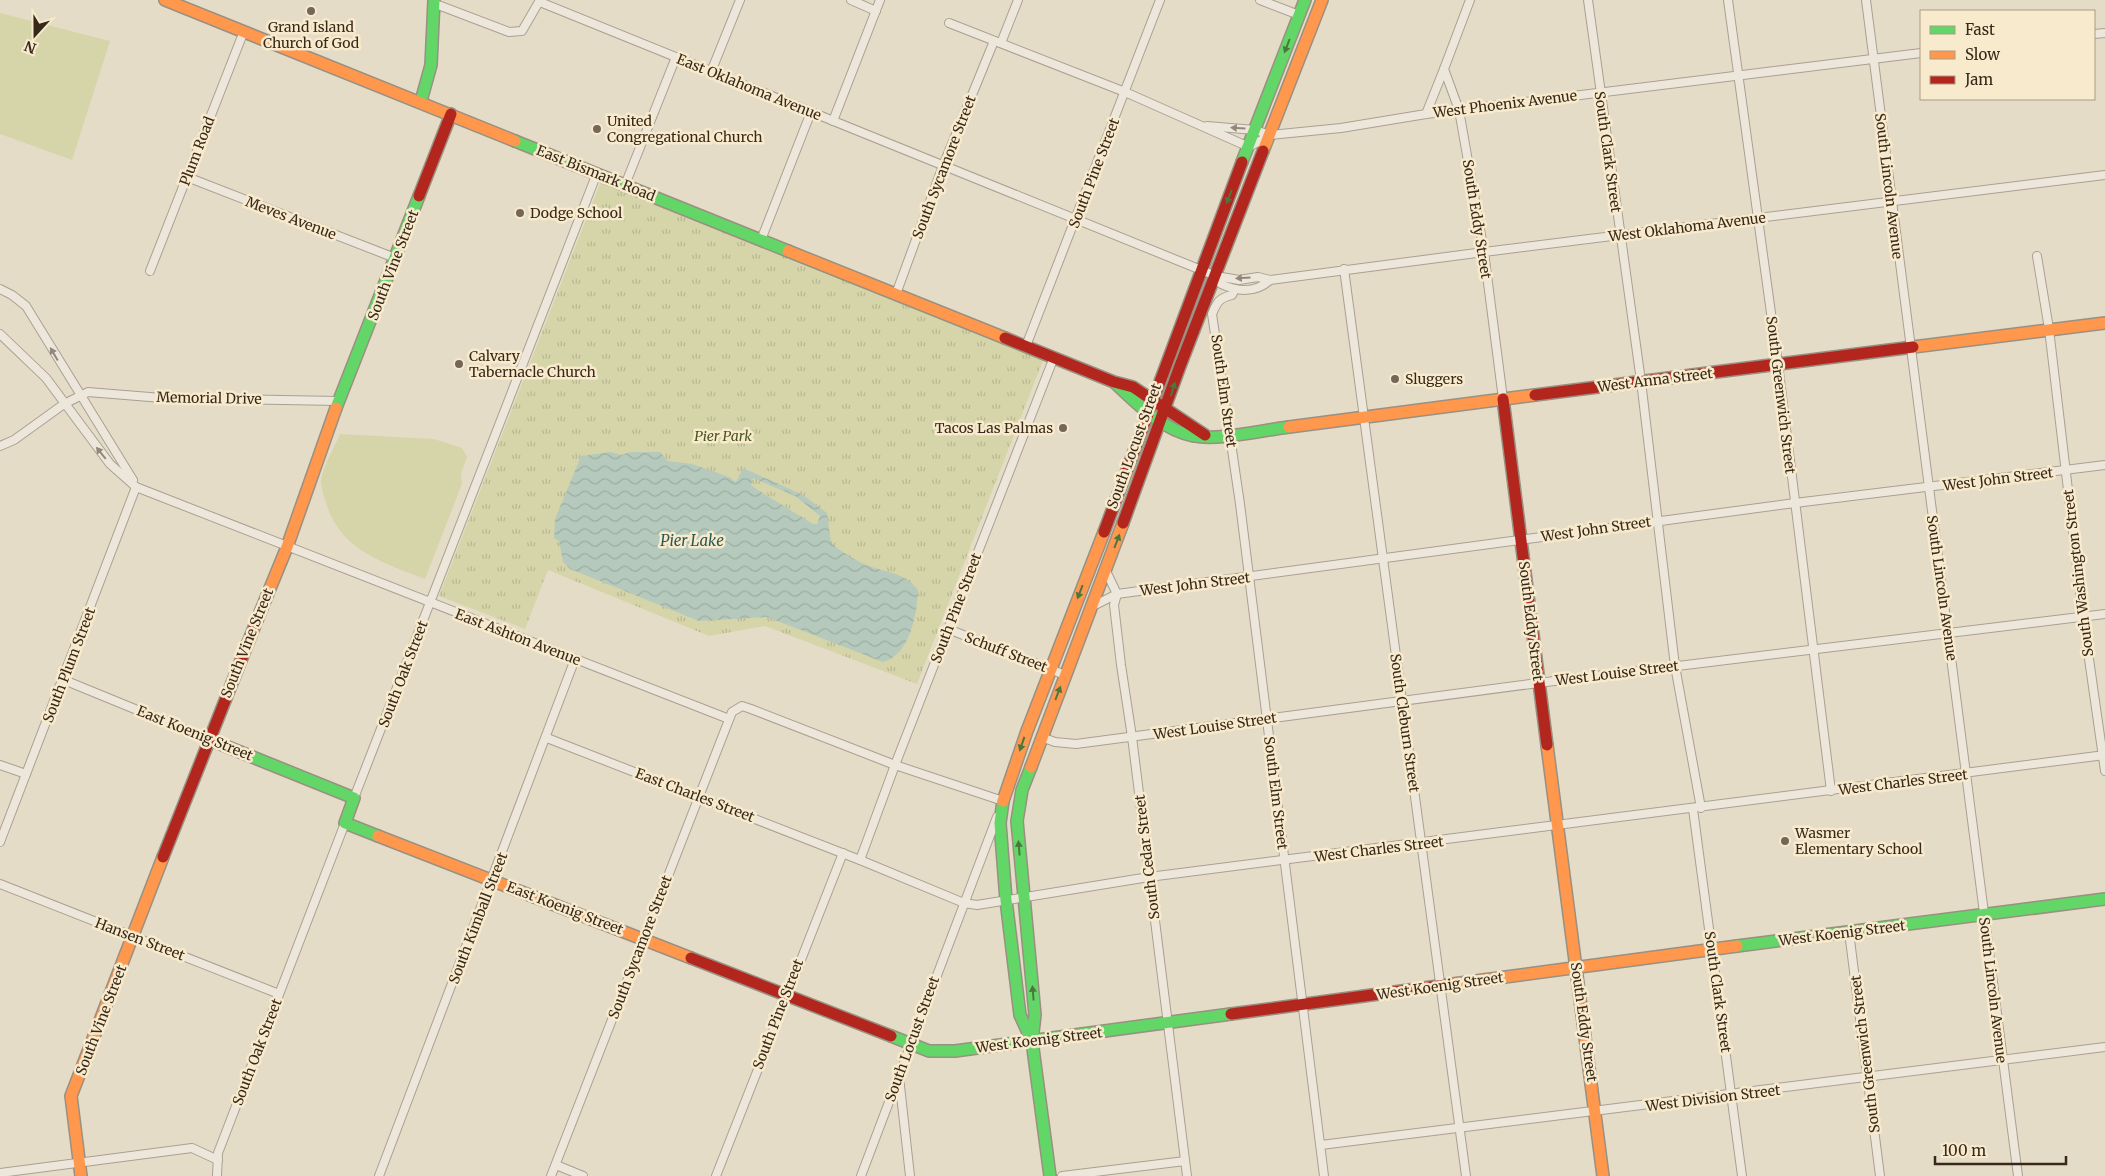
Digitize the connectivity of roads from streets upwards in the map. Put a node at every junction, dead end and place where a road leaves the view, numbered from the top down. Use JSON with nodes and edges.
{"nodes":[{"id":1,"x":165,"y":0,"type":"edge"},
{"id":2,"x":740,"y":0,"type":"edge"},
{"id":3,"x":850,"y":0,"type":"edge"},
{"id":4,"x":880,"y":0,"type":"edge"},
{"id":5,"x":1018,"y":0,"type":"edge"},
{"id":6,"x":1160,"y":0,"type":"edge"},
{"id":7,"x":1260,"y":0,"type":"edge"},
{"id":8,"x":1304,"y":0,"type":"edge"},
{"id":9,"x":1322,"y":0,"type":"edge"},
{"id":10,"x":1470,"y":0,"type":"edge"},
{"id":11,"x":1588,"y":0,"type":"edge"},
{"id":12,"x":1728,"y":0,"type":"edge"},
{"id":13,"x":1866,"y":0,"type":"edge"},
{"id":14,"x":434,"y":1,"type":"edge"},
{"id":15,"x":540,"y":1,"type":"edge"},
{"id":16,"x":876,"y":11,"type":"junction"},
{"id":17,"x":1299,"y":15,"type":"junction"},
{"id":18,"x":949,"y":23,"type":"dead end"},
{"id":19,"x":244,"y":31,"type":"junction"},
{"id":20,"x":998,"y":42,"type":"junction"},
{"id":21,"x":1920,"y":53,"type":"edge"},
{"id":22,"x":676,"y":57,"type":"junction"},
{"id":23,"x":1873,"y":58,"type":"junction"},
{"id":24,"x":1444,"y":69,"type":"junction"},
{"id":25,"x":711,"y":72,"type":"junction"},
{"id":26,"x":1738,"y":75,"type":"junction"},
{"id":27,"x":1125,"y":92,"type":"junction"},
{"id":28,"x":1600,"y":93,"type":"junction"},
{"id":29,"x":421,"y":101,"type":"junction"},
{"id":30,"x":1459,"y":110,"type":"junction"},
{"id":31,"x":811,"y":112,"type":"junction"},
{"id":32,"x":451,"y":114,"type":"junction"},
{"id":33,"x":1426,"y":114,"type":"junction"},
{"id":34,"x":833,"y":121,"type":"junction"},
{"id":35,"x":1205,"y":126,"type":"junction"},
{"id":36,"x":1255,"y":130,"type":"junction"},
{"id":37,"x":1270,"y":135,"type":"junction"},
{"id":38,"x":1249,"y":147,"type":"junction"},
{"id":39,"x":943,"y":166,"type":"junction"},
{"id":40,"x":597,"y":173,"type":"junction"},
{"id":41,"x":2105,"y":175,"type":"edge"},
{"id":42,"x":187,"y":178,"type":"junction"},
{"id":43,"x":625,"y":185,"type":"junction"},
{"id":44,"x":1891,"y":202,"type":"junction"},
{"id":45,"x":1758,"y":218,"type":"junction"},
{"id":46,"x":1076,"y":221,"type":"junction"},
{"id":47,"x":1620,"y":235,"type":"junction"},
{"id":48,"x":761,"y":240,"type":"junction"},
{"id":49,"x":1484,"y":252,"type":"junction"},
{"id":50,"x":2037,"y":256,"type":"dead end"},
{"id":51,"x":395,"y":258,"type":"junction"},
{"id":52,"x":1201,"y":270,"type":"junction"},
{"id":53,"x":1344,"y":270,"type":"junction"},
{"id":54,"x":150,"y":271,"type":"dead end"},
{"id":55,"x":1216,"y":276,"type":"junction"},
{"id":56,"x":1270,"y":280,"type":"junction"},
{"id":57,"x":0,"y":289,"type":"edge"},
{"id":58,"x":1235,"y":289,"type":"junction"},
{"id":59,"x":896,"y":294,"type":"junction"},
{"id":60,"x":2105,"y":323,"type":"edge"},
{"id":61,"x":2049,"y":330,"type":"junction"},
{"id":62,"x":0,"y":334,"type":"edge"},
{"id":63,"x":1026,"y":346,"type":"junction"},
{"id":64,"x":1909,"y":347,"type":"junction"},
{"id":65,"x":1054,"y":357,"type":"junction"},
{"id":66,"x":1778,"y":364,"type":"junction"},
{"id":67,"x":1641,"y":381,"type":"junction"},
{"id":68,"x":1114,"y":382,"type":"joint"},
{"id":69,"x":80,"y":396,"type":"junction"},
{"id":70,"x":1503,"y":400,"type":"junction"},
{"id":71,"x":339,"y":401,"type":"junction"},
{"id":72,"x":64,"y":404,"type":"junction"},
{"id":73,"x":1150,"y":404,"type":"junction"},
{"id":74,"x":1164,"y":415,"type":"junction"},
{"id":75,"x":1365,"y":417,"type":"junction"},
{"id":76,"x":1231,"y":435,"type":"junction"},
{"id":77,"x":0,"y":446,"type":"edge"},
{"id":78,"x":2105,"y":465,"type":"edge"},
{"id":79,"x":2066,"y":471,"type":"junction"},
{"id":80,"x":136,"y":486,"type":"junction"},
{"id":81,"x":1928,"y":487,"type":"junction"},
{"id":82,"x":1795,"y":503,"type":"junction"},
{"id":83,"x":1658,"y":521,"type":"junction"},
{"id":84,"x":1520,"y":540,"type":"junction"},
{"id":85,"x":286,"y":547,"type":"junction"},
{"id":86,"x":1383,"y":558,"type":"junction"},
{"id":87,"x":1106,"y":569,"type":"junction"},
{"id":88,"x":1249,"y":577,"type":"junction"},
{"id":89,"x":1117,"y":594,"type":"junction"},
{"id":90,"x":431,"y":602,"type":"junction"},
{"id":91,"x":1091,"y":607,"type":"junction"},
{"id":92,"x":2105,"y":614,"type":"edge"},
{"id":93,"x":2083,"y":616,"type":"junction"},
{"id":94,"x":948,"y":629,"type":"junction"},
{"id":95,"x":1948,"y":633,"type":"junction"},
{"id":96,"x":1813,"y":649,"type":"junction"},
{"id":97,"x":575,"y":659,"type":"junction"},
{"id":98,"x":1675,"y":666,"type":"junction"},
{"id":99,"x":1050,"y":669,"type":"junction"},
{"id":100,"x":1065,"y":675,"type":"junction"},
{"id":101,"x":64,"y":680,"type":"junction"},
{"id":102,"x":1538,"y":683,"type":"junction"},
{"id":103,"x":1401,"y":701,"type":"junction"},
{"id":104,"x":729,"y":719,"type":"junction"},
{"id":105,"x":1266,"y":719,"type":"junction"},
{"id":106,"x":1041,"y":736,"type":"junction"},
{"id":107,"x":1132,"y":737,"type":"junction"},
{"id":108,"x":547,"y":738,"type":"junction"},
{"id":109,"x":208,"y":739,"type":"junction"},
{"id":110,"x":2104,"y":755,"type":"edge"},
{"id":111,"x":0,"y":765,"type":"edge"},
{"id":112,"x":895,"y":765,"type":"junction"},
{"id":113,"x":2105,"y":771,"type":"edge"},
{"id":114,"x":1967,"y":773,"type":"junction"},
{"id":115,"x":26,"y":774,"type":"junction"},
{"id":116,"x":1831,"y":791,"type":"junction"},
{"id":117,"x":698,"y":796,"type":"junction"},
{"id":118,"x":354,"y":798,"type":"junction"},
{"id":119,"x":1003,"y":801,"type":"junction"},
{"id":120,"x":1697,"y":808,"type":"junction"},
{"id":121,"x":345,"y":823,"type":"junction"},
{"id":122,"x":1557,"y":827,"type":"junction"},
{"id":123,"x":0,"y":842,"type":"edge"},
{"id":124,"x":1422,"y":844,"type":"junction"},
{"id":125,"x":843,"y":853,"type":"junction"},
{"id":126,"x":860,"y":860,"type":"junction"},
{"id":127,"x":1284,"y":861,"type":"junction"},
{"id":128,"x":1149,"y":877,"type":"junction"},
{"id":129,"x":493,"y":880,"type":"junction"},
{"id":130,"x":0,"y":884,"type":"edge"},
{"id":131,"x":1024,"y":897,"type":"junction"},
{"id":132,"x":2105,"y":899,"type":"edge"},
{"id":133,"x":1006,"y":900,"type":"junction"},
{"id":134,"x":964,"y":903,"type":"junction"},
{"id":135,"x":1983,"y":914,"type":"junction"},
{"id":136,"x":1850,"y":932,"type":"junction"},
{"id":137,"x":133,"y":936,"type":"junction"},
{"id":138,"x":643,"y":939,"type":"junction"},
{"id":139,"x":1712,"y":949,"type":"junction"},
{"id":140,"x":1576,"y":967,"type":"junction"},
{"id":141,"x":1439,"y":986,"type":"junction"},
{"id":142,"x":279,"y":994,"type":"junction"},
{"id":143,"x":785,"y":995,"type":"junction"},
{"id":144,"x":1304,"y":1006,"type":"junction"},
{"id":145,"x":1168,"y":1023,"type":"junction"},
{"id":146,"x":1032,"y":1041,"type":"junction"},
{"id":147,"x":910,"y":1044,"type":"junction"},
{"id":148,"x":2105,"y":1047,"type":"edge"},
{"id":149,"x":2003,"y":1061,"type":"junction"},
{"id":150,"x":899,"y":1075,"type":"junction"},
{"id":151,"x":1866,"y":1077,"type":"junction"},
{"id":152,"x":1731,"y":1096,"type":"junction"},
{"id":153,"x":1596,"y":1112,"type":"junction"},
{"id":154,"x":1462,"y":1128,"type":"junction"},
{"id":155,"x":1320,"y":1145,"type":"junction"},
{"id":156,"x":218,"y":1160,"type":"junction"},
{"id":157,"x":1185,"y":1161,"type":"junction"},
{"id":158,"x":80,"y":1162,"type":"junction"},
{"id":159,"x":556,"y":1165,"type":"junction"},
{"id":160,"x":0,"y":1173,"type":"edge"},
{"id":161,"x":81,"y":1176,"type":"edge"},
{"id":162,"x":217,"y":1176,"type":"edge"},
{"id":163,"x":379,"y":1176,"type":"edge"},
{"id":164,"x":552,"y":1176,"type":"edge"},
{"id":165,"x":582,"y":1176,"type":"edge"},
{"id":166,"x":716,"y":1176,"type":"edge"},
{"id":167,"x":861,"y":1176,"type":"edge"},
{"id":168,"x":910,"y":1176,"type":"edge"},
{"id":169,"x":1050,"y":1176,"type":"edge"},
{"id":170,"x":1062,"y":1176,"type":"edge"},
{"id":171,"x":1187,"y":1176,"type":"edge"},
{"id":172,"x":1324,"y":1176,"type":"edge"},
{"id":173,"x":1466,"y":1176,"type":"edge"},
{"id":174,"x":1603,"y":1176,"type":"edge"},
{"id":175,"x":1742,"y":1176,"type":"edge"},
{"id":176,"x":1880,"y":1176,"type":"edge"},
{"id":177,"x":2018,"y":1176,"type":"edge"}],
"edges":[{"from":1,"to":19,"type":"street","name":"East Bismark Road"},
{"from":2,"to":25,"type":"street"},
{"from":3,"to":16,"type":"street"},
{"from":4,"to":16,"type":"street"},
{"from":5,"to":20,"type":"street","name":"South Sycamore Street"},
{"from":6,"to":27,"type":"street","name":"South Pine Street"},
{"from":7,"to":17,"type":"street"},
{"from":8,"to":17,"type":"street","name":"South Locust Street"},
{"from":9,"to":37,"type":"street","name":"South Locust Street"},
{"from":10,"to":24,"type":"street"},
{"from":11,"to":28,"type":"street","name":"South Clark Street"},
{"from":12,"to":26,"type":"street","name":"South Greenwich Street"},
{"from":13,"to":23,"type":"street","name":"South Lincoln Avenue"},
{"from":14,"to":15,"type":"street","name":"East Oklahoma Avenue"},
{"from":14,"to":29,"type":"street"},
{"from":15,"to":22,"type":"street","name":"East Oklahoma Avenue"},
{"from":16,"to":34,"type":"street"},
{"from":17,"to":36,"type":"street","name":"South Locust Street","one_way":true},
{"from":18,"to":20,"type":"street","name":"West Phoenix Avenue"},
{"from":19,"to":29,"type":"street","name":"East Bismark Road"},
{"from":19,"to":42,"type":"street","name":"Plum Road"},
{"from":20,"to":27,"type":"street","name":"West Phoenix Avenue"},
{"from":20,"to":39,"type":"street","name":"South Sycamore Street"},
{"from":21,"to":23,"type":"street","name":"West Phoenix Avenue"},
{"from":22,"to":25,"type":"street","name":"East Oklahoma Avenue"},
{"from":22,"to":43,"type":"street"},
{"from":23,"to":26,"type":"street","name":"West Phoenix Avenue"},
{"from":23,"to":44,"type":"street","name":"South Lincoln Avenue"},
{"from":24,"to":30,"type":"street","name":"South Eddy Street"},
{"from":24,"to":33,"type":"street"},
{"from":25,"to":31,"type":"street","name":"East Oklahoma Avenue"},
{"from":26,"to":28,"type":"street","name":"West Phoenix Avenue"},
{"from":26,"to":45,"type":"street","name":"South Greenwich Street"},
{"from":27,"to":35,"type":"street","name":"West Phoenix Avenue"},
{"from":27,"to":46,"type":"street","name":"South Pine Street"},
{"from":28,"to":30,"type":"street","name":"West Phoenix Avenue"},
{"from":28,"to":47,"type":"street","name":"South Clark Street"},
{"from":29,"to":32,"type":"street","name":"East Bismark Road"},
{"from":30,"to":33,"type":"street","name":"West Phoenix Avenue"},
{"from":30,"to":49,"type":"street","name":"South Eddy Street"},
{"from":31,"to":34,"type":"street","name":"East Oklahoma Avenue"},
{"from":31,"to":48,"type":"street"},
{"from":32,"to":40,"type":"street","name":"East Bismark Road"},
{"from":32,"to":51,"type":"street","name":"South Vine Street"},
{"from":33,"to":37,"type":"street","name":"West Phoenix Avenue"},
{"from":34,"to":39,"type":"street","name":"East Oklahoma Avenue"},
{"from":36,"to":35,"type":"street","name":"West Phoenix Avenue","one_way":true},
{"from":35,"to":38,"type":"street","name":"West Phoenix Avenue"},
{"from":36,"to":37,"type":"street","name":"West Phoenix Avenue"},
{"from":36,"to":38,"type":"street","name":"South Locust Street"},
{"from":37,"to":38,"type":"street","name":"West Phoenix Avenue"},
{"from":37,"to":55,"type":"street","name":"South Locust Street"},
{"from":38,"to":52,"type":"street","name":"South Locust Street","one_way":true},
{"from":39,"to":46,"type":"street","name":"East Oklahoma Avenue"},
{"from":39,"to":59,"type":"street","name":"South Sycamore Street"},
{"from":40,"to":43,"type":"street","name":"East Bismark Road"},
{"from":40,"to":90,"type":"street","name":"South Oak Street"},
{"from":41,"to":44,"type":"street","name":"West Oklahoma Avenue"},
{"from":42,"to":51,"type":"street","name":"Meves Avenue"},
{"from":42,"to":54,"type":"street","name":"Plum Road"},
{"from":43,"to":48,"type":"street","name":"East Bismark Road"},
{"from":44,"to":45,"type":"street","name":"West Oklahoma Avenue"},
{"from":44,"to":64,"type":"street","name":"South Lincoln Avenue"},
{"from":45,"to":47,"type":"street","name":"West Oklahoma Avenue"},
{"from":45,"to":66,"type":"street","name":"South Greenwich Street"},
{"from":46,"to":52,"type":"street","name":"West Oklahoma Avenue"},
{"from":46,"to":63,"type":"street","name":"South Pine Street"},
{"from":47,"to":49,"type":"street","name":"West Oklahoma Avenue"},
{"from":47,"to":67,"type":"street","name":"South Clark Street"},
{"from":48,"to":59,"type":"street","name":"East Bismark Road"},
{"from":49,"to":53,"type":"street","name":"West Oklahoma Avenue"},
{"from":49,"to":70,"type":"street","name":"South Eddy Street"},
{"from":50,"to":61,"type":"street","name":"South Washington Street"},
{"from":51,"to":71,"type":"street","name":"South Vine Street"},
{"from":52,"to":55,"type":"street","name":"West Oklahoma Avenue"},
{"from":52,"to":73,"type":"street","name":"South Locust Street"},
{"from":53,"to":56,"type":"street","name":"West Oklahoma Avenue"},
{"from":53,"to":75,"type":"street","name":"South Cleburn Street"},
{"from":56,"to":55,"type":"street","name":"West Oklahoma Avenue","one_way":true},
{"from":55,"to":58,"type":"street","name":"West Oklahoma Avenue"},
{"from":74,"to":55,"type":"street","name":"South Locust Street","one_way":true},
{"from":56,"to":58,"type":"street","name":"West Oklahoma Avenue"},
{"from":69,"to":57,"type":"street","one_way":true},
{"from":58,"to":76,"type":"street","name":"South Elm Street"},
{"from":59,"to":63,"type":"street","name":"East Bismark Road"},
{"from":60,"to":61,"type":"street","name":"West Anna Street"},
{"from":61,"to":64,"type":"street","name":"West Anna Street"},
{"from":61,"to":79,"type":"street","name":"South Washington Street"},
{"from":62,"to":72,"type":"street"},
{"from":63,"to":65,"type":"street","name":"East Bismark Road"},
{"from":64,"to":66,"type":"street","name":"West Anna Street"},
{"from":64,"to":81,"type":"street","name":"South Lincoln Avenue"},
{"from":65,"to":68,"type":"street","name":"East Bismark Road"},
{"from":65,"to":94,"type":"street","name":"South Pine Street"},
{"from":66,"to":67,"type":"street","name":"West Anna Street"},
{"from":66,"to":82,"type":"street","name":"South Greenwich Street"},
{"from":67,"to":70,"type":"street","name":"West Anna Street"},
{"from":67,"to":83,"type":"street","name":"South Clark Street"},
{"from":68,"to":73,"type":"street","name":"West Anna Street"},
{"from":69,"to":71,"type":"street","name":"Memorial Drive"},
{"from":69,"to":72,"type":"street","name":"Memorial Drive"},
{"from":69,"to":80,"type":"street"},
{"from":70,"to":75,"type":"street","name":"West Anna Street"},
{"from":70,"to":84,"type":"street","name":"South Eddy Street"},
{"from":71,"to":85,"type":"street","name":"South Vine Street"},
{"from":72,"to":77,"type":"street"},
{"from":80,"to":72,"type":"street","name":"East Ashton Avenue","one_way":true},
{"from":73,"to":74,"type":"street","name":"West Anna Street"},
{"from":73,"to":99,"type":"street","name":"South Locust Street","one_way":true},
{"from":74,"to":76,"type":"street","name":"West Anna Street"},
{"from":87,"to":74,"type":"street","name":"South Locust Street","one_way":true},
{"from":75,"to":76,"type":"street","name":"West Anna Street"},
{"from":75,"to":86,"type":"street","name":"South Cleburn Street"},
{"from":76,"to":88,"type":"street","name":"South Elm Street"},
{"from":78,"to":79,"type":"street","name":"West John Street"},
{"from":79,"to":81,"type":"street","name":"West John Street"},
{"from":79,"to":93,"type":"street","name":"South Washington Street"},
{"from":80,"to":85,"type":"street","name":"East Ashton Avenue"},
{"from":80,"to":101,"type":"street","name":"South Plum Street"},
{"from":81,"to":82,"type":"street","name":"West John Street"},
{"from":81,"to":95,"type":"street","name":"South Lincoln Avenue"},
{"from":82,"to":83,"type":"street","name":"West John Street"},
{"from":82,"to":96,"type":"street","name":"South Greenwich Street"},
{"from":83,"to":84,"type":"street","name":"West John Street"},
{"from":83,"to":98,"type":"street","name":"South Clark Street"},
{"from":84,"to":86,"type":"street","name":"West John Street"},
{"from":84,"to":102,"type":"street","name":"South Eddy Street"},
{"from":85,"to":90,"type":"street","name":"East Ashton Avenue"},
{"from":85,"to":109,"type":"street","name":"South Vine Street"},
{"from":86,"to":88,"type":"street","name":"West John Street"},
{"from":86,"to":103,"type":"street","name":"South Cleburn Street"},
{"from":87,"to":89,"type":"street","name":"South Cedar Street"},
{"from":87,"to":91,"type":"street","name":"South Locust Street"},
{"from":88,"to":89,"type":"street","name":"West John Street"},
{"from":88,"to":105,"type":"street","name":"South Elm Street"},
{"from":89,"to":91,"type":"street","name":"West John Street"},
{"from":89,"to":107,"type":"street","name":"South Cedar Street"},
{"from":90,"to":97,"type":"street","name":"East Ashton Avenue"},
{"from":90,"to":118,"type":"street","name":"South Oak Street"},
{"from":91,"to":100,"type":"street","name":"South Locust Street"},
{"from":92,"to":93,"type":"street","name":"West Louise Street"},
{"from":93,"to":95,"type":"street","name":"West Louise Street"},
{"from":93,"to":110,"type":"street","name":"South Washington Street"},
{"from":94,"to":99,"type":"street","name":"Schuff Street"},
{"from":94,"to":112,"type":"street","name":"South Pine Street"},
{"from":95,"to":96,"type":"street","name":"West Louise Street"},
{"from":95,"to":114,"type":"street","name":"South Lincoln Avenue"},
{"from":96,"to":98,"type":"street","name":"West Louise Street"},
{"from":96,"to":116,"type":"street","name":"South Greenwich Street"},
{"from":97,"to":104,"type":"street","name":"East Ashton Avenue"},
{"from":97,"to":108,"type":"street","name":"South Kimball Street"},
{"from":98,"to":102,"type":"street","name":"West Louise Street"},
{"from":98,"to":120,"type":"street","name":"South Clark Street"},
{"from":99,"to":100,"type":"street","name":"Schuff Street"},
{"from":99,"to":119,"type":"street","name":"South Locust Street","one_way":true},
{"from":106,"to":100,"type":"street","name":"South Locust Street","one_way":true},
{"from":101,"to":109,"type":"street","name":"East Koenig Street"},
{"from":101,"to":115,"type":"street","name":"South Plum Street"},
{"from":102,"to":103,"type":"street","name":"West Louise Street"},
{"from":102,"to":122,"type":"street","name":"South Eddy Street"},
{"from":103,"to":105,"type":"street","name":"West Louise Street"},
{"from":103,"to":124,"type":"street","name":"South Cleburn Street"},
{"from":104,"to":112,"type":"street"},
{"from":104,"to":117,"type":"street","name":"South Sycamore Street"},
{"from":105,"to":107,"type":"street","name":"West Louise Street"},
{"from":105,"to":127,"type":"street","name":"South Elm Street"},
{"from":106,"to":107,"type":"street","name":"West Louise Street"},
{"from":131,"to":106,"type":"street","name":"South Locust Street","one_way":true},
{"from":107,"to":128,"type":"street","name":"South Cedar Street"},
{"from":108,"to":117,"type":"street","name":"East Charles Street"},
{"from":108,"to":129,"type":"street","name":"South Kimball Street"},
{"from":109,"to":118,"type":"street","name":"East Koenig Street"},
{"from":109,"to":137,"type":"street","name":"South Vine Street"},
{"from":110,"to":113,"type":"street","name":"South Washington Street"},
{"from":110,"to":114,"type":"street","name":"West Charles Street"},
{"from":111,"to":115,"type":"street"},
{"from":112,"to":119,"type":"street"},
{"from":112,"to":126,"type":"street","name":"South Pine Street"},
{"from":114,"to":116,"type":"street","name":"West Charles Street"},
{"from":114,"to":135,"type":"street","name":"South Lincoln Avenue"},
{"from":115,"to":123,"type":"street","name":"South Plum Street"},
{"from":116,"to":120,"type":"street","name":"West Charles Street"},
{"from":117,"to":125,"type":"street","name":"East Charles Street"},
{"from":117,"to":138,"type":"street","name":"South Sycamore Street"},
{"from":118,"to":121,"type":"street","name":"South Oak Street"},
{"from":119,"to":133,"type":"street","name":"South Locust Street"},
{"from":119,"to":134,"type":"street","name":"South Locust Street"},
{"from":120,"to":122,"type":"street","name":"West Charles Street"},
{"from":120,"to":139,"type":"street","name":"South Clark Street"},
{"from":121,"to":129,"type":"street","name":"East Koenig Street"},
{"from":121,"to":142,"type":"street","name":"South Oak Street"},
{"from":122,"to":124,"type":"street","name":"West Charles Street"},
{"from":122,"to":140,"type":"street","name":"South Eddy Street"},
{"from":124,"to":127,"type":"street","name":"West Charles Street"},
{"from":124,"to":141,"type":"street","name":"South Cleburn Street"},
{"from":125,"to":126,"type":"street","name":"East Charles Street"},
{"from":125,"to":143,"type":"street","name":"South Pine Street"},
{"from":126,"to":134,"type":"street"},
{"from":127,"to":128,"type":"street","name":"West Charles Street"},
{"from":127,"to":144,"type":"street","name":"South Elm Street"},
{"from":128,"to":131,"type":"street","name":"West Charles Street"},
{"from":128,"to":145,"type":"street","name":"South Cedar Street"},
{"from":129,"to":138,"type":"street","name":"East Koenig Street"},
{"from":129,"to":163,"type":"street","name":"South Kimball Street"},
{"from":130,"to":137,"type":"street","name":"Hansen Street"},
{"from":131,"to":133,"type":"street","name":"West Charles Street"},
{"from":146,"to":131,"type":"street","name":"South Locust Street","one_way":true},
{"from":132,"to":135,"type":"street","name":"West Koenig Street"},
{"from":133,"to":134,"type":"street","name":"West Charles Street"},
{"from":133,"to":146,"type":"street","name":"South Locust Street"},
{"from":134,"to":147,"type":"street","name":"South Locust Street"},
{"from":135,"to":136,"type":"street","name":"West Koenig Street"},
{"from":135,"to":149,"type":"street","name":"South Lincoln Avenue"},
{"from":136,"to":139,"type":"street","name":"West Koenig Street"},
{"from":136,"to":151,"type":"street","name":"South Greenwich Street"},
{"from":137,"to":142,"type":"street","name":"Hansen Street"},
{"from":137,"to":158,"type":"street","name":"South Vine Street"},
{"from":138,"to":143,"type":"street","name":"East Koenig Street"},
{"from":138,"to":159,"type":"street","name":"South Sycamore Street"},
{"from":139,"to":140,"type":"street","name":"West Koenig Street"},
{"from":139,"to":152,"type":"street","name":"South Clark Street"},
{"from":140,"to":141,"type":"street","name":"West Koenig Street"},
{"from":140,"to":153,"type":"street","name":"South Eddy Street"},
{"from":141,"to":144,"type":"street","name":"West Koenig Street"},
{"from":141,"to":154,"type":"street","name":"South Cleburn Street"},
{"from":142,"to":156,"type":"street","name":"South Oak Street"},
{"from":143,"to":147,"type":"street","name":"West Koenig Street"},
{"from":143,"to":166,"type":"street","name":"South Pine Street"},
{"from":144,"to":145,"type":"street","name":"West Koenig Street"},
{"from":144,"to":155,"type":"street","name":"South Elm Street"},
{"from":145,"to":146,"type":"street","name":"West Koenig Street"},
{"from":145,"to":157,"type":"street","name":"South Cedar Street"},
{"from":146,"to":147,"type":"street","name":"West Koenig Street"},
{"from":146,"to":169,"type":"street"},
{"from":147,"to":150,"type":"street","name":"South Locust Street"},
{"from":148,"to":149,"type":"street","name":"West Division Street"},
{"from":149,"to":151,"type":"street","name":"West Division Street"},
{"from":149,"to":177,"type":"street","name":"South Lincoln Avenue"},
{"from":150,"to":167,"type":"street","name":"South Locust Street"},
{"from":150,"to":168,"type":"street"},
{"from":151,"to":152,"type":"street","name":"West Division Street"},
{"from":151,"to":176,"type":"street","name":"South Greenwich Street"},
{"from":152,"to":153,"type":"street","name":"West Division Street"},
{"from":152,"to":175,"type":"street","name":"South Clark Street"},
{"from":153,"to":154,"type":"street","name":"West Division Street"},
{"from":153,"to":174,"type":"street","name":"South Eddy Street"},
{"from":154,"to":155,"type":"street","name":"West Division Street"},
{"from":154,"to":173,"type":"street","name":"South Cleburn Street"},
{"from":155,"to":172,"type":"street"},
{"from":156,"to":158,"type":"street"},
{"from":156,"to":162,"type":"street","name":"South Oak Street"},
{"from":157,"to":170,"type":"street"},
{"from":157,"to":171,"type":"street"},
{"from":158,"to":160,"type":"street"},
{"from":158,"to":161,"type":"street","name":"South Vine Street"},
{"from":159,"to":164,"type":"street","name":"South Sycamore Street"},
{"from":159,"to":165,"type":"street"}]}
